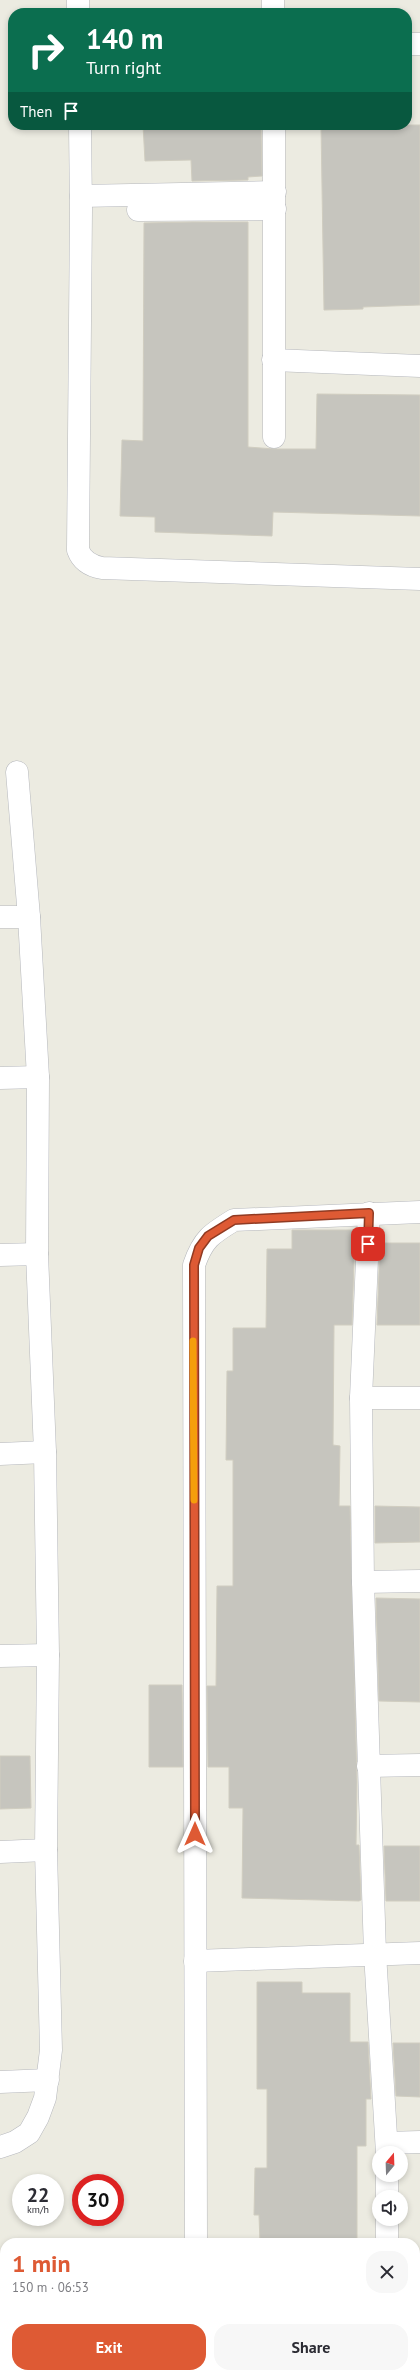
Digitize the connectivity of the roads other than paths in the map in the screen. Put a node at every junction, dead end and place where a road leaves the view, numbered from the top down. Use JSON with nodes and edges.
{"nodes":[{"id":1,"x":80,"y":130,"type":"edge"},
{"id":2,"x":274,"y":130,"type":"edge"},
{"id":3,"x":275,"y":200,"type":"junction"},
{"id":4,"x":81,"y":203,"type":"junction"},
{"id":5,"x":273,"y":360,"type":"junction"},
{"id":6,"x":420,"y":366,"type":"edge"},
{"id":7,"x":274,"y":437,"type":"dead end"},
{"id":8,"x":420,"y":579,"type":"edge"},
{"id":9,"x":17,"y":772,"type":"dead end"},
{"id":10,"x":0,"y":917,"type":"edge"},
{"id":11,"x":29,"y":917,"type":"junction"},
{"id":12,"x":38,"y":1077,"type":"junction"},
{"id":13,"x":0,"y":1078,"type":"edge"},
{"id":14,"x":420,"y":1212,"type":"edge"},
{"id":15,"x":369,"y":1213,"type":"junction"},
{"id":16,"x":37,"y":1254,"type":"junction"},
{"id":17,"x":0,"y":1255,"type":"edge"},
{"id":18,"x":361,"y":1398,"type":"junction"},
{"id":19,"x":420,"y":1398,"type":"edge"},
{"id":20,"x":46,"y":1452,"type":"junction"},
{"id":21,"x":0,"y":1454,"type":"edge"},
{"id":22,"x":420,"y":1581,"type":"edge"},
{"id":23,"x":363,"y":1582,"type":"junction"},
{"id":24,"x":48,"y":1655,"type":"junction"},
{"id":25,"x":0,"y":1656,"type":"edge"},
{"id":26,"x":420,"y":1765,"type":"edge"},
{"id":27,"x":368,"y":1766,"type":"junction"},
{"id":28,"x":46,"y":1850,"type":"junction"},
{"id":29,"x":0,"y":1852,"type":"edge"},
{"id":30,"x":420,"y":1953,"type":"edge"},
{"id":31,"x":375,"y":1954,"type":"junction"},
{"id":32,"x":195,"y":1961,"type":"junction"},
{"id":33,"x":48,"y":2080,"type":"junction"},
{"id":34,"x":0,"y":2082,"type":"edge"},
{"id":35,"x":420,"y":2142,"type":"edge"},
{"id":36,"x":387,"y":2146,"type":"edge"},
{"id":37,"x":398,"y":2146,"type":"edge"},
{"id":38,"x":0,"y":2147,"type":"edge"},
{"id":39,"x":387,"y":2226,"type":"edge"},
{"id":40,"x":196,"y":2238,"type":"edge"},
{"id":41,"x":387,"y":2238,"type":"edge"}],
"edges":[{"from":1,"to":4,"type":"street"},
{"from":2,"to":3,"type":"street"},
{"from":3,"to":4,"type":"street"},
{"from":3,"to":5,"type":"street"},
{"from":4,"to":8,"type":"street"},
{"from":5,"to":6,"type":"street"},
{"from":5,"to":7,"type":"street"},
{"from":9,"to":11,"type":"street"},
{"from":10,"to":11,"type":"street"},
{"from":11,"to":12,"type":"street"},
{"from":12,"to":13,"type":"street"},
{"from":12,"to":16,"type":"street"},
{"from":14,"to":15,"type":"street"},
{"from":15,"to":18,"type":"street"},
{"from":15,"to":32,"type":"street"},
{"from":16,"to":17,"type":"street"},
{"from":16,"to":20,"type":"street"},
{"from":18,"to":19,"type":"street"},
{"from":18,"to":23,"type":"street"},
{"from":20,"to":21,"type":"street"},
{"from":20,"to":24,"type":"street"},
{"from":22,"to":23,"type":"street"},
{"from":23,"to":27,"type":"street"},
{"from":24,"to":25,"type":"street"},
{"from":24,"to":28,"type":"street"},
{"from":26,"to":27,"type":"street"},
{"from":27,"to":31,"type":"street"},
{"from":28,"to":29,"type":"street"},
{"from":28,"to":33,"type":"street"},
{"from":30,"to":31,"type":"street"},
{"from":31,"to":32,"type":"street"},
{"from":31,"to":36,"type":"street"},
{"from":32,"to":40,"type":"street"},
{"from":33,"to":34,"type":"street"},
{"from":33,"to":38,"type":"street"},
{"from":35,"to":37,"type":"street"},
{"from":39,"to":41,"type":"street"}]}
